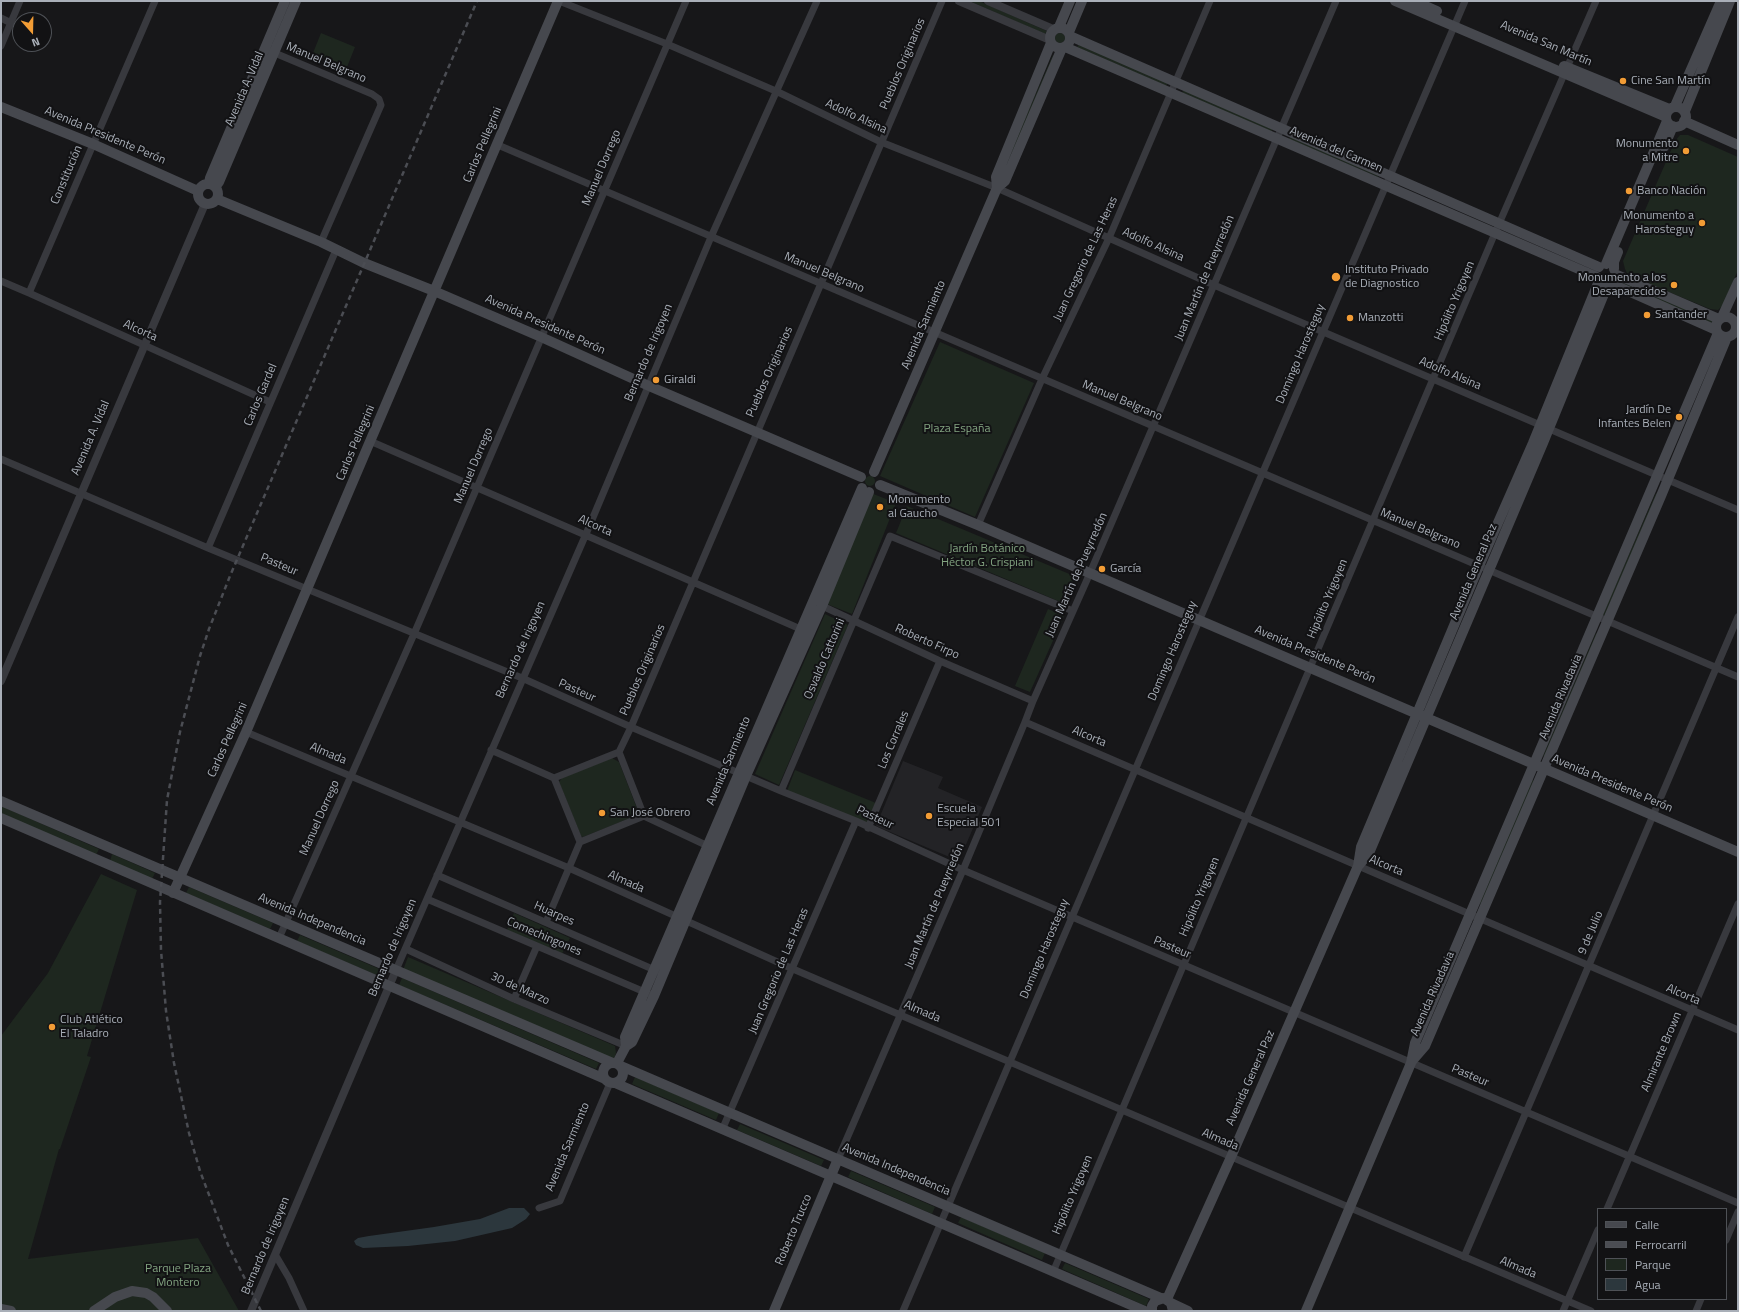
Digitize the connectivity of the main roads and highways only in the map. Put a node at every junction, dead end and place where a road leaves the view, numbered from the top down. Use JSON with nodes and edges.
{"nodes":[{"id":1,"x":285,"y":1,"type":"edge"},
{"id":2,"x":296,"y":1,"type":"edge"},
{"id":3,"x":559,"y":1,"type":"edge"},
{"id":4,"x":1070,"y":1,"type":"edge"},
{"id":5,"x":1082,"y":1,"type":"edge"},
{"id":6,"x":1395,"y":1,"type":"edge"},
{"id":7,"x":1414,"y":1,"type":"edge"},
{"id":8,"x":1721,"y":1,"type":"edge"},
{"id":9,"x":1730,"y":1,"type":"edge"},
{"id":10,"x":1455,"y":23,"type":"junction"},
{"id":11,"x":1056,"y":28,"type":"junction"},
{"id":12,"x":1070,"y":34,"type":"junction"},
{"id":13,"x":1051,"y":42,"type":"junction"},
{"id":14,"x":1064,"y":47,"type":"junction"},
{"id":15,"x":1,"y":106,"type":"edge"},
{"id":16,"x":1670,"y":116,"type":"junction"},
{"id":17,"x":1685,"y":116,"type":"junction"},
{"id":18,"x":1738,"y":138,"type":"edge"},
{"id":19,"x":1738,"y":145,"type":"edge"},
{"id":20,"x":212,"y":185,"type":"junction"},
{"id":21,"x":997,"y":188,"type":"junction"},
{"id":22,"x":198,"y":191,"type":"junction"},
{"id":23,"x":218,"y":199,"type":"junction"},
{"id":24,"x":1606,"y":275,"type":"junction"},
{"id":25,"x":1738,"y":282,"type":"edge"},
{"id":26,"x":434,"y":291,"type":"junction"},
{"id":27,"x":1721,"y":318,"type":"junction"},
{"id":28,"x":1737,"y":321,"type":"edge"},
{"id":29,"x":1726,"y":335,"type":"edge"},
{"id":30,"x":1545,"y":426,"type":"junction"},
{"id":31,"x":874,"y":472,"type":"junction"},
{"id":32,"x":861,"y":477,"type":"junction"},
{"id":33,"x":880,"y":485,"type":"junction"},
{"id":34,"x":866,"y":490,"type":"junction"},
{"id":35,"x":806,"y":631,"type":"junction"},
{"id":36,"x":1422,"y":716,"type":"junction"},
{"id":37,"x":1534,"y":764,"type":"junction"},
{"id":38,"x":1544,"y":769,"type":"junction"},
{"id":39,"x":1,"y":802,"type":"edge"},
{"id":40,"x":1,"y":818,"type":"edge"},
{"id":41,"x":1738,"y":852,"type":"edge"},
{"id":42,"x":180,"y":878,"type":"junction"},
{"id":43,"x":173,"y":893,"type":"junction"},
{"id":44,"x":1411,"y":1063,"type":"junction"},
{"id":45,"x":617,"y":1064,"type":"junction"},
{"id":46,"x":610,"y":1082,"type":"junction"},
{"id":47,"x":838,"y":1159,"type":"junction"},
{"id":48,"x":831,"y":1177,"type":"junction"},
{"id":49,"x":1168,"y":1303,"type":"edge"},
{"id":50,"x":1,"y":1309,"type":"edge"},
{"id":51,"x":11,"y":1311,"type":"edge"},
{"id":52,"x":94,"y":1311,"type":"edge"},
{"id":53,"x":167,"y":1311,"type":"edge"},
{"id":54,"x":774,"y":1311,"type":"edge"},
{"id":55,"x":1145,"y":1311,"type":"edge"},
{"id":56,"x":1152,"y":1311,"type":"edge"},
{"id":57,"x":1188,"y":1311,"type":"edge"},
{"id":58,"x":1306,"y":1311,"type":"edge"}],
"edges":[{"from":1,"to":20,"type":"main road","name":"Avenida A. Vidal"},
{"from":2,"to":20,"type":"main road","name":"Avenida A. Vidal"},
{"from":3,"to":26,"type":"main road","name":"Carlos Pellegrini"},
{"from":4,"to":11,"type":"main road"},
{"from":5,"to":12,"type":"main road"},
{"from":6,"to":10,"type":"main road"},
{"from":7,"to":10,"type":"main road","name":"Avenida San Martín"},
{"from":8,"to":16,"type":"main road","name":"Avenida General Paz"},
{"from":9,"to":17,"type":"main road"},
{"from":10,"to":16,"type":"main road","name":"Avenida San Martín"},
{"from":11,"to":12,"type":"main road"},
{"from":11,"to":13,"type":"main road"},
{"from":12,"to":14,"type":"main road"},
{"from":12,"to":24,"type":"main road","name":"Avenida del Carmen"},
{"from":13,"to":14,"type":"main road"},
{"from":13,"to":21,"type":"main road","name":"Avenida Sarmiento"},
{"from":14,"to":21,"type":"main road","name":"Avenida Sarmiento"},
{"from":14,"to":24,"type":"main road","name":"Avenida del Carmen"},
{"from":15,"to":22,"type":"main road","name":"Avenida Presidente Perón"},
{"from":16,"to":17,"type":"main road","name":"Avenida San Martín"},
{"from":16,"to":17,"type":"main road"},
{"from":16,"to":24,"type":"main road","name":"Avenida General Paz"},
{"from":17,"to":18,"type":"main road"},
{"from":17,"to":19,"type":"main road"},
{"from":20,"to":22,"type":"main road"},
{"from":20,"to":23,"type":"main road"},
{"from":21,"to":31,"type":"main road","name":"Avenida Sarmiento"},
{"from":22,"to":23,"type":"main road"},
{"from":23,"to":26,"type":"main road","name":"Avenida Presidente Perón"},
{"from":24,"to":27,"type":"main road","name":"Avenida del Carmen"},
{"from":24,"to":29,"type":"main road","name":"Avenida del Carmen"},
{"from":24,"to":30,"type":"main road","name":"Avenida General Paz"},
{"from":25,"to":27,"type":"main road"},
{"from":26,"to":32,"type":"main road","name":"Avenida Presidente Perón"},
{"from":26,"to":42,"type":"main road","name":"Carlos Pellegrini"},
{"from":27,"to":28,"type":"main road"},
{"from":27,"to":29,"type":"main road"},
{"from":28,"to":29,"type":"main road"},
{"from":29,"to":37,"type":"main road","name":"Avenida Rivadavia"},
{"from":29,"to":38,"type":"main road","name":"Avenida Rivadavia"},
{"from":30,"to":36,"type":"main road","name":"Avenida General Paz"},
{"from":30,"to":36,"type":"main road","name":"Avenida General Paz"},
{"from":31,"to":32,"type":"main road"},
{"from":31,"to":33,"type":"main road"},
{"from":32,"to":34,"type":"main road"},
{"from":33,"to":34,"type":"main road"},
{"from":33,"to":36,"type":"main road","name":"Avenida Presidente Perón"},
{"from":34,"to":35,"type":"main road","name":"Avenida Sarmiento"},
{"from":34,"to":35,"type":"main road","name":"Avenida Sarmiento"},
{"from":35,"to":45,"type":"main road","name":"Avenida Sarmiento"},
{"from":36,"to":37,"type":"main road","name":"Avenida Presidente Perón"},
{"from":36,"to":49,"type":"main road","name":"Avenida General Paz"},
{"from":37,"to":38,"type":"main road","name":"Avenida Presidente Perón"},
{"from":37,"to":44,"type":"main road","name":"Avenida Rivadavia"},
{"from":38,"to":41,"type":"main road","name":"Avenida Presidente Perón"},
{"from":38,"to":44,"type":"main road","name":"Avenida Rivadavia"},
{"from":39,"to":42,"type":"main road","name":"Avenida Independencia"},
{"from":40,"to":43,"type":"main road"},
{"from":42,"to":43,"type":"main road","name":"Carlos Pellegrini"},
{"from":42,"to":45,"type":"main road","name":"Avenida Independencia"},
{"from":43,"to":46,"type":"main road"},
{"from":44,"to":58,"type":"main road","name":"Avenida Rivadavia"},
{"from":45,"to":46,"type":"main road"},
{"from":45,"to":46,"type":"main road"},
{"from":45,"to":47,"type":"main road","name":"Avenida Independencia"},
{"from":46,"to":48,"type":"main road"},
{"from":47,"to":48,"type":"main road","name":"Roberto Trucco"},
{"from":47,"to":49,"type":"main road","name":"Avenida Independencia"},
{"from":48,"to":54,"type":"main road","name":"Roberto Trucco"},
{"from":48,"to":55,"type":"main road"},
{"from":49,"to":56,"type":"main road","name":"Avenida General Paz"},
{"from":49,"to":57,"type":"main road","name":"Avenida Independencia"},
{"from":50,"to":51,"type":"main road"},
{"from":52,"to":53,"type":"main road"}]}
